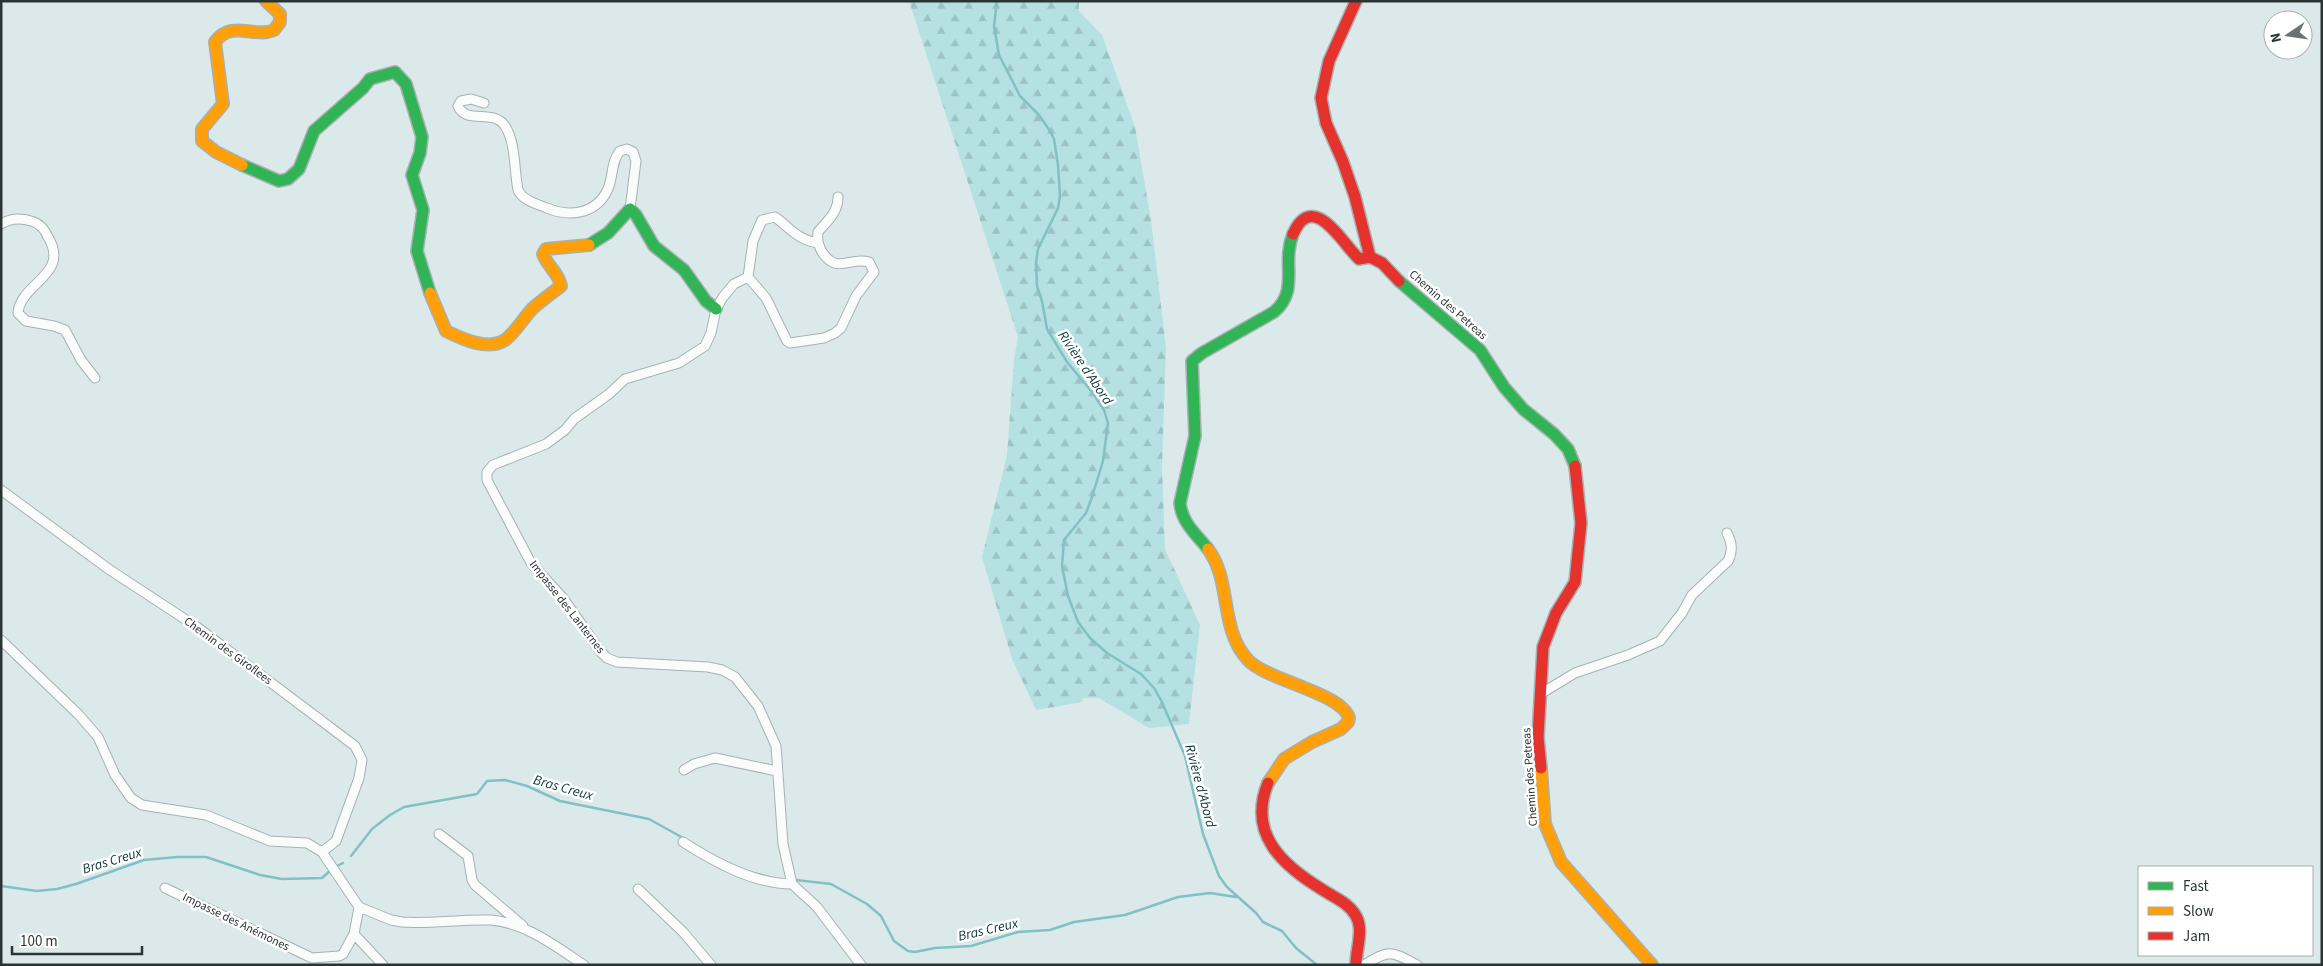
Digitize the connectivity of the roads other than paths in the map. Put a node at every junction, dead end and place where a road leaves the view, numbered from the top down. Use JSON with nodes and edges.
{"nodes":[{"id":1,"x":266,"y":1,"type":"edge"},
{"id":2,"x":1356,"y":1,"type":"edge"},
{"id":3,"x":484,"y":103,"type":"dead end"},
{"id":4,"x":838,"y":197,"type":"dead end"},
{"id":5,"x":630,"y":210,"type":"junction"},
{"id":6,"x":1,"y":224,"type":"edge"},
{"id":7,"x":818,"y":243,"type":"junction"},
{"id":8,"x":1370,"y":257,"type":"junction"},
{"id":9,"x":748,"y":277,"type":"junction"},
{"id":10,"x":716,"y":309,"type":"junction"},
{"id":11,"x":94,"y":378,"type":"dead end"},
{"id":12,"x":1,"y":490,"type":"edge"},
{"id":13,"x":1727,"y":533,"type":"dead end"},
{"id":14,"x":1,"y":640,"type":"edge"},
{"id":15,"x":1542,"y":694,"type":"junction"},
{"id":16,"x":684,"y":770,"type":"dead end"},
{"id":17,"x":778,"y":771,"type":"junction"},
{"id":18,"x":439,"y":834,"type":"dead end"},
{"id":19,"x":683,"y":842,"type":"dead end"},
{"id":20,"x":322,"y":852,"type":"junction"},
{"id":21,"x":792,"y":884,"type":"junction"},
{"id":22,"x":165,"y":888,"type":"dead end"},
{"id":23,"x":638,"y":889,"type":"dead end"},
{"id":24,"x":359,"y":907,"type":"junction"},
{"id":25,"x":529,"y":930,"type":"junction"},
{"id":26,"x":354,"y":934,"type":"junction"},
{"id":27,"x":383,"y":965,"type":"edge"},
{"id":28,"x":584,"y":965,"type":"edge"},
{"id":29,"x":711,"y":965,"type":"edge"},
{"id":30,"x":861,"y":965,"type":"edge"},
{"id":31,"x":1356,"y":965,"type":"edge"},
{"id":32,"x":1364,"y":965,"type":"edge"},
{"id":33,"x":1417,"y":965,"type":"edge"},
{"id":34,"x":1652,"y":965,"type":"edge"}],
"edges":[{"from":1,"to":5,"type":"street"},
{"from":2,"to":8,"type":"street"},
{"from":3,"to":5,"type":"street"},
{"from":4,"to":7,"type":"street"},
{"from":5,"to":10,"type":"street"},
{"from":6,"to":11,"type":"street"},
{"from":7,"to":9,"type":"street"},
{"from":7,"to":9,"type":"street"},
{"from":8,"to":15,"type":"street","name":"Chemin des Petreas"},
{"from":8,"to":31,"type":"street","name":"Chemin des Petreas"},
{"from":9,"to":10,"type":"street"},
{"from":10,"to":17,"type":"street","name":"Impasse des Lanternes"},
{"from":12,"to":20,"type":"street","name":"Chemin des Giroflees"},
{"from":13,"to":15,"type":"street"},
{"from":14,"to":20,"type":"street"},
{"from":15,"to":34,"type":"street","name":"Chemin des Petreas"},
{"from":16,"to":17,"type":"street"},
{"from":17,"to":21,"type":"street","name":"Impasse des Lanternes"},
{"from":18,"to":25,"type":"street"},
{"from":19,"to":21,"type":"street"},
{"from":20,"to":24,"type":"street"},
{"from":21,"to":30,"type":"street"},
{"from":22,"to":26,"type":"street","name":"Impasse des Anémones"},
{"from":23,"to":29,"type":"street"},
{"from":24,"to":25,"type":"street"},
{"from":24,"to":26,"type":"street"},
{"from":25,"to":28,"type":"street"},
{"from":26,"to":27,"type":"street"},
{"from":32,"to":33,"type":"street"}]}
